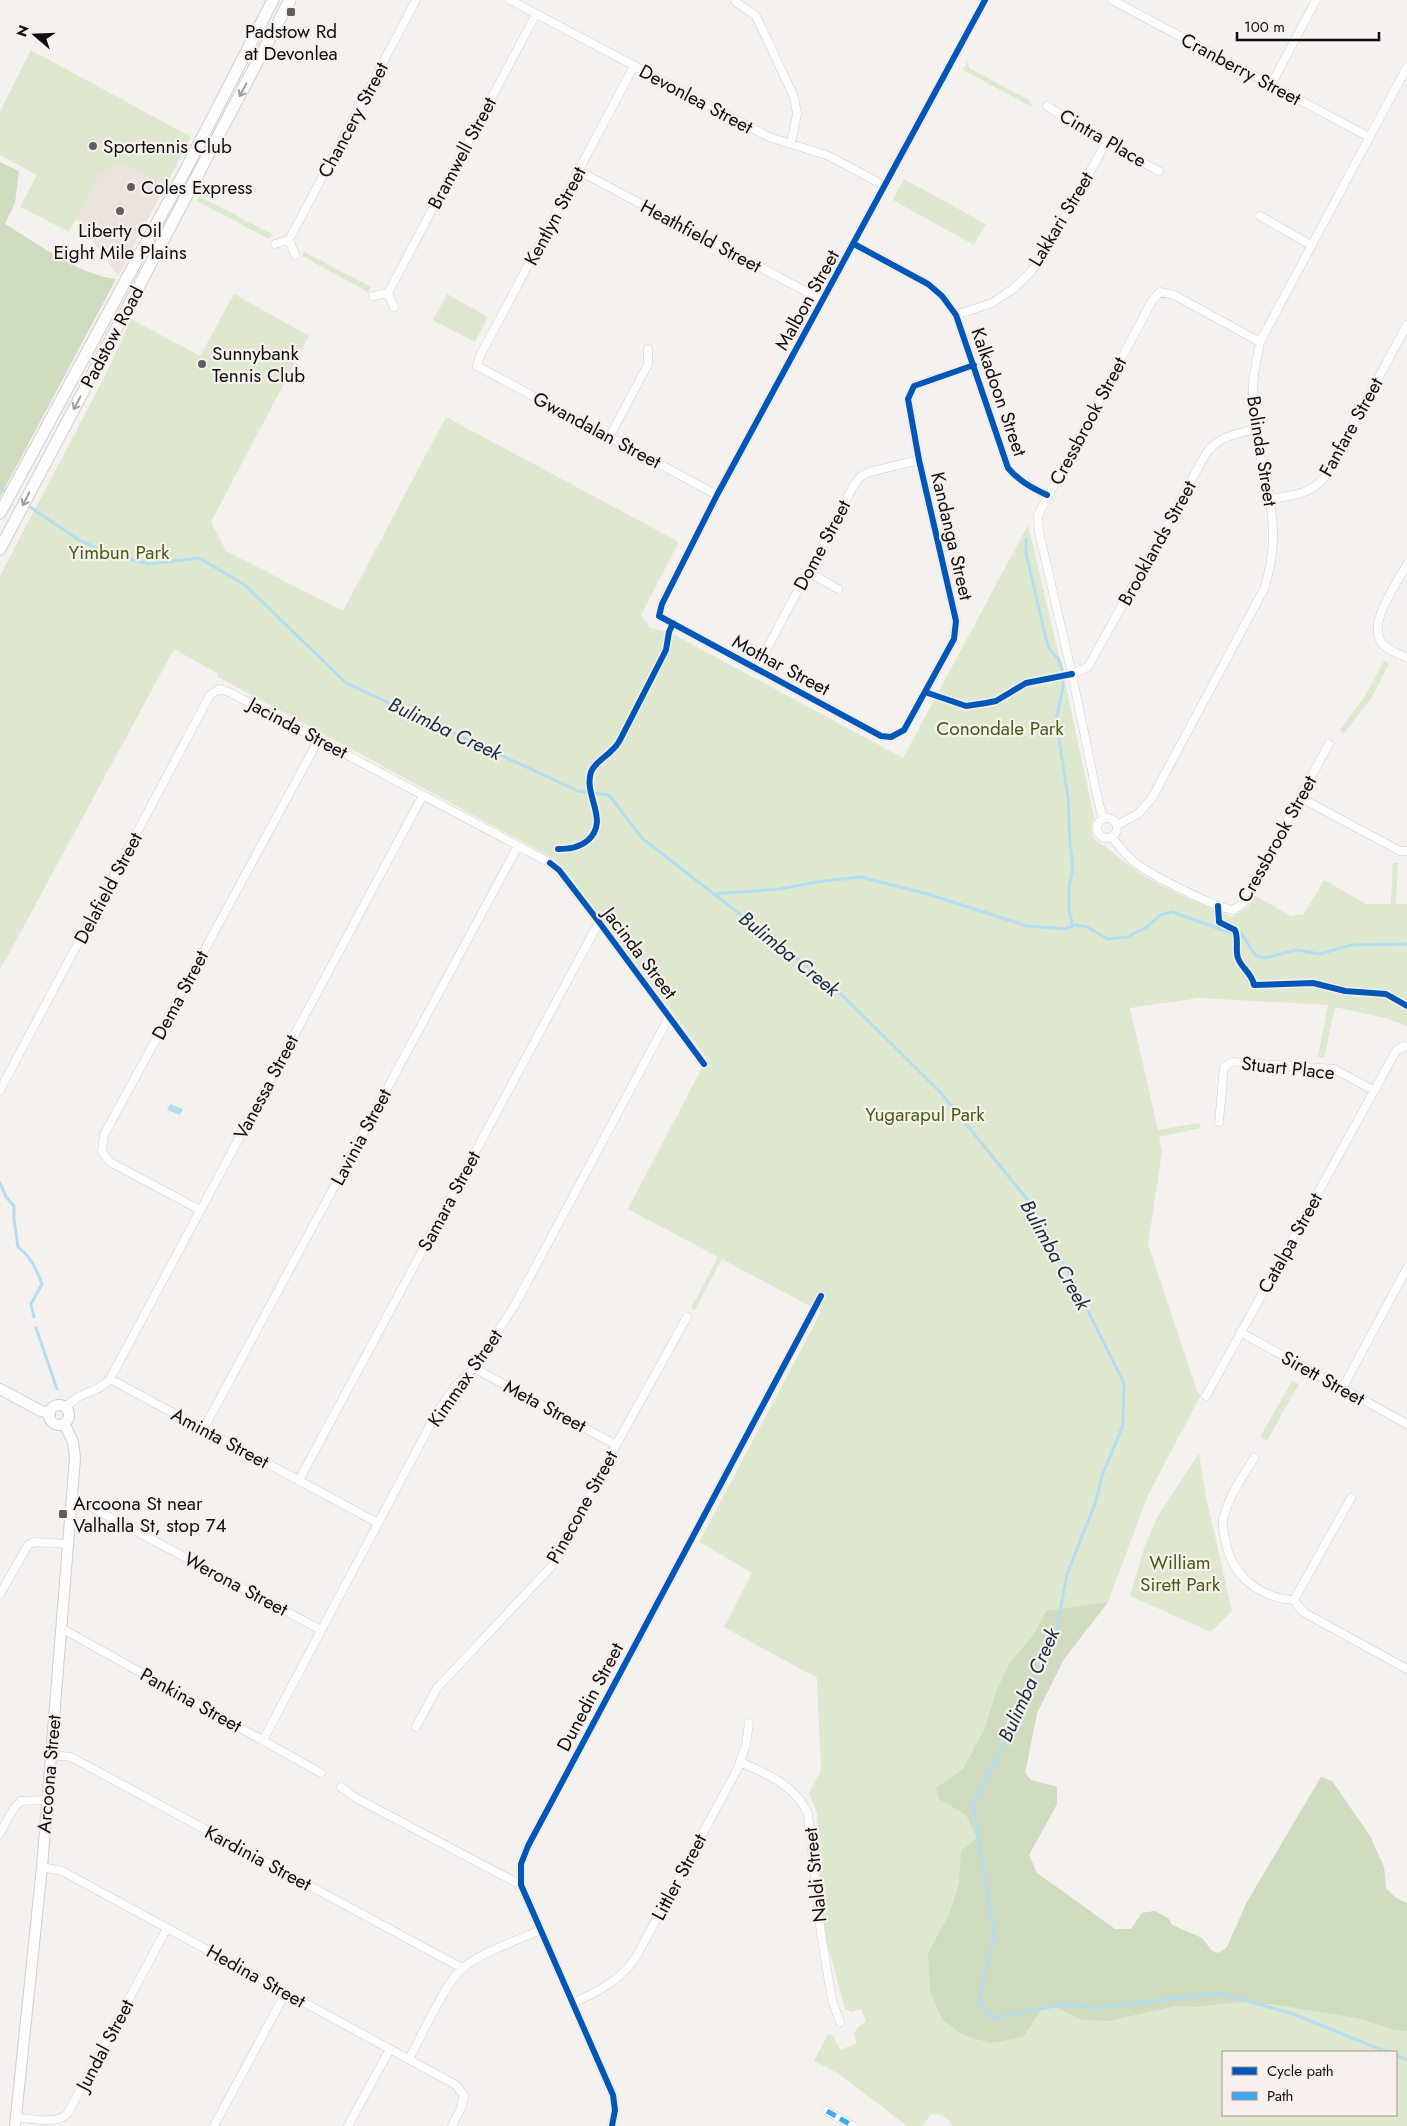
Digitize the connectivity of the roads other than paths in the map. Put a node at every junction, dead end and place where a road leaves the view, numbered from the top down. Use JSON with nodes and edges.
{"nodes":[{"id":1,"x":273,"y":0,"type":"edge"},
{"id":2,"x":290,"y":0,"type":"edge"},
{"id":3,"x":416,"y":0,"type":"edge"},
{"id":4,"x":510,"y":0,"type":"edge"},
{"id":5,"x":985,"y":0,"type":"edge"},
{"id":6,"x":1112,"y":0,"type":"edge"},
{"id":7,"x":1316,"y":0,"type":"edge"},
{"id":8,"x":736,"y":2,"type":"dead end"},
{"id":9,"x":536,"y":14,"type":"junction"},
{"id":10,"x":634,"y":66,"type":"junction"},
{"id":11,"x":1407,"y":67,"type":"edge"},
{"id":12,"x":1271,"y":85,"type":"junction"},
{"id":13,"x":1047,"y":106,"type":"dead end"},
{"id":14,"x":1369,"y":137,"type":"junction"},
{"id":15,"x":1106,"y":142,"type":"junction"},
{"id":16,"x":791,"y":143,"type":"junction"},
{"id":17,"x":579,"y":171,"type":"junction"},
{"id":18,"x":1159,"y":171,"type":"dead end"},
{"id":19,"x":885,"y":186,"type":"junction"},
{"id":20,"x":1260,"y":216,"type":"dead end"},
{"id":21,"x":289,"y":240,"type":"junction"},
{"id":22,"x":274,"y":244,"type":"dead end"},
{"id":23,"x":854,"y":244,"type":"junction"},
{"id":24,"x":1311,"y":245,"type":"junction"},
{"id":25,"x":295,"y":254,"type":"dead end"},
{"id":26,"x":388,"y":292,"type":"junction"},
{"id":27,"x":373,"y":296,"type":"dead end"},
{"id":28,"x":824,"y":301,"type":"junction"},
{"id":29,"x":394,"y":306,"type":"dead end"},
{"id":30,"x":956,"y":315,"type":"junction"},
{"id":31,"x":1407,"y":325,"type":"edge"},
{"id":32,"x":1260,"y":342,"type":"junction"},
{"id":33,"x":648,"y":349,"type":"dead end"},
{"id":34,"x":974,"y":365,"type":"junction"},
{"id":35,"x":477,"y":366,"type":"joint"},
{"id":36,"x":1255,"y":429,"type":"junction"},
{"id":37,"x":610,"y":436,"type":"junction"},
{"id":38,"x":919,"y":460,"type":"junction"},
{"id":39,"x":717,"y":495,"type":"junction"},
{"id":40,"x":1047,"y":496,"type":"junction"},
{"id":41,"x":1270,"y":499,"type":"junction"},
{"id":42,"x":0,"y":513,"type":"edge"},
{"id":43,"x":2,"y":545,"type":"edge"},
{"id":44,"x":1407,"y":564,"type":"edge"},
{"id":45,"x":808,"y":572,"type":"junction"},
{"id":46,"x":838,"y":589,"type":"dead end"},
{"id":47,"x":658,"y":616,"type":"joint"},
{"id":48,"x":1407,"y":658,"type":"edge"},
{"id":49,"x":756,"y":668,"type":"junction"},
{"id":50,"x":1072,"y":674,"type":"junction"},
{"id":51,"x":219,"y":689,"type":"joint"},
{"id":52,"x":891,"y":737,"type":"joint"},
{"id":53,"x":318,"y":739,"type":"junction"},
{"id":54,"x":1329,"y":744,"type":"dead end"},
{"id":55,"x":423,"y":795,"type":"junction"},
{"id":56,"x":1301,"y":798,"type":"junction"},
{"id":57,"x":1104,"y":819,"type":"junction"},
{"id":58,"x":1117,"y":825,"type":"junction"},
{"id":59,"x":1112,"y":838,"type":"junction"},
{"id":60,"x":518,"y":846,"type":"junction"},
{"id":61,"x":1407,"y":851,"type":"edge"},
{"id":62,"x":599,"y":922,"type":"junction"},
{"id":63,"x":670,"y":1017,"type":"junction"},
{"id":64,"x":1407,"y":1047,"type":"edge"},
{"id":65,"x":704,"y":1064,"type":"dead end"},
{"id":66,"x":0,"y":1090,"type":"edge"},
{"id":67,"x":1375,"y":1091,"type":"junction"},
{"id":68,"x":1219,"y":1122,"type":"dead end"},
{"id":69,"x":200,"y":1210,"type":"junction"},
{"id":70,"x":1407,"y":1268,"type":"edge"},
{"id":71,"x":821,"y":1296,"type":"dead end"},
{"id":72,"x":687,"y":1317,"type":"dead end"},
{"id":73,"x":1240,"y":1332,"type":"junction"},
{"id":74,"x":474,"y":1368,"type":"junction"},
{"id":75,"x":110,"y":1379,"type":"junction"},
{"id":76,"x":0,"y":1389,"type":"edge"},
{"id":77,"x":1342,"y":1389,"type":"junction"},
{"id":78,"x":1206,"y":1396,"type":"dead end"},
{"id":79,"x":66,"y":1408,"type":"junction"},
{"id":80,"x":50,"y":1413,"type":"junction"},
{"id":81,"x":64,"y":1424,"type":"junction"},
{"id":82,"x":1407,"y":1424,"type":"edge"},
{"id":83,"x":204,"y":1428,"type":"junction"},
{"id":84,"x":616,"y":1445,"type":"junction"},
{"id":85,"x":1254,"y":1458,"type":"dead end"},
{"id":86,"x":299,"y":1480,"type":"junction"},
{"id":87,"x":72,"y":1497,"type":"junction"},
{"id":88,"x":1350,"y":1498,"type":"dead end"},
{"id":89,"x":378,"y":1523,"type":"junction"},
{"id":90,"x":67,"y":1544,"type":"junction"},
{"id":91,"x":0,"y":1594,"type":"edge"},
{"id":92,"x":1294,"y":1600,"type":"junction"},
{"id":93,"x":61,"y":1628,"type":"junction"},
{"id":94,"x":321,"y":1630,"type":"junction"},
{"id":95,"x":1407,"y":1669,"type":"edge"},
{"id":96,"x":749,"y":1723,"type":"dead end"},
{"id":97,"x":416,"y":1727,"type":"dead end"},
{"id":98,"x":263,"y":1740,"type":"junction"},
{"id":99,"x":51,"y":1755,"type":"junction"},
{"id":100,"x":740,"y":1762,"type":"junction"},
{"id":101,"x":321,"y":1772,"type":"dead end"},
{"id":102,"x":341,"y":1787,"type":"dead end"},
{"id":103,"x":47,"y":1800,"type":"junction"},
{"id":104,"x":0,"y":1833,"type":"edge"},
{"id":105,"x":42,"y":1867,"type":"junction"},
{"id":106,"x":520,"y":1885,"type":"junction"},
{"id":107,"x":167,"y":1928,"type":"junction"},
{"id":108,"x":540,"y":1930,"type":"junction"},
{"id":109,"x":462,"y":1968,"type":"junction"},
{"id":110,"x":286,"y":1992,"type":"junction"},
{"id":111,"x":573,"y":2003,"type":"junction"},
{"id":112,"x":840,"y":2022,"type":"dead end"},
{"id":113,"x":390,"y":2049,"type":"junction"},
{"id":114,"x":409,"y":2059,"type":"junction"},
{"id":115,"x":827,"y":2111,"type":"dead end"},
{"id":116,"x":15,"y":2121,"type":"edge"},
{"id":117,"x":214,"y":2126,"type":"edge"},
{"id":118,"x":348,"y":2126,"type":"edge"},
{"id":119,"x":452,"y":2126,"type":"edge"},
{"id":120,"x":612,"y":2126,"type":"edge"},
{"id":121,"x":853,"y":2126,"type":"edge"}],
"edges":[{"from":1,"to":42,"type":"main road","name":"Padstow Road"},
{"from":2,"to":43,"type":"main road","name":"Padstow Road","one_way":true},
{"from":3,"to":21,"type":"street","name":"Chancery Street"},
{"from":4,"to":9,"type":"street","name":"Devonlea Street"},
{"from":5,"to":19,"type":"street","name":"Malbon Street"},
{"from":6,"to":12,"type":"street","name":"Cranberry Street"},
{"from":7,"to":12,"type":"street"},
{"from":8,"to":16,"type":"street"},
{"from":9,"to":10,"type":"street","name":"Devonlea Street"},
{"from":9,"to":26,"type":"street","name":"Bramwell Street"},
{"from":10,"to":16,"type":"street","name":"Devonlea Street"},
{"from":10,"to":17,"type":"street","name":"Kentlyn Street"},
{"from":11,"to":14,"type":"street","name":"Bolinda Street"},
{"from":12,"to":14,"type":"street","name":"Cranberry Street"},
{"from":13,"to":15,"type":"street","name":"Cintra Place"},
{"from":14,"to":24,"type":"street","name":"Bolinda Street"},
{"from":15,"to":18,"type":"street","name":"Cintra Place"},
{"from":15,"to":30,"type":"street","name":"Lakkari Street"},
{"from":16,"to":19,"type":"street","name":"Devonlea Street"},
{"from":17,"to":28,"type":"street","name":"Heathfield Street"},
{"from":17,"to":35,"type":"street","name":"Kentlyn Street"},
{"from":19,"to":23,"type":"street","name":"Malbon Street"},
{"from":20,"to":24,"type":"street"},
{"from":21,"to":22,"type":"street"},
{"from":21,"to":25,"type":"street"},
{"from":23,"to":28,"type":"street","name":"Malbon Street"},
{"from":23,"to":30,"type":"street","name":"Kalkadoon Street"},
{"from":24,"to":32,"type":"street","name":"Bolinda Street"},
{"from":26,"to":27,"type":"street"},
{"from":26,"to":29,"type":"street"},
{"from":28,"to":39,"type":"street","name":"Malbon Street"},
{"from":30,"to":34,"type":"street","name":"Kalkadoon Street"},
{"from":31,"to":41,"type":"street","name":"Fanfare Street"},
{"from":32,"to":36,"type":"street","name":"Bolinda Street"},
{"from":32,"to":40,"type":"street","name":"Cressbrook Street"},
{"from":33,"to":37,"type":"street"},
{"from":34,"to":38,"type":"street","name":"Kandanga Street"},
{"from":34,"to":40,"type":"street","name":"Kalkadoon Street"},
{"from":35,"to":37,"type":"street","name":"Gwandalan Street"},
{"from":36,"to":41,"type":"street","name":"Bolinda Street"},
{"from":36,"to":50,"type":"street","name":"Brooklands Street"},
{"from":37,"to":39,"type":"street","name":"Gwandalan Street"},
{"from":38,"to":45,"type":"street","name":"Dome Street"},
{"from":38,"to":52,"type":"street","name":"Kandanga Street"},
{"from":39,"to":47,"type":"street","name":"Malbon Street"},
{"from":40,"to":50,"type":"street","name":"Cressbrook Street"},
{"from":41,"to":58,"type":"street","name":"Bolinda Street"},
{"from":44,"to":48,"type":"street"},
{"from":45,"to":46,"type":"street"},
{"from":45,"to":49,"type":"street","name":"Dome Street"},
{"from":47,"to":49,"type":"street","name":"Mothar Street"},
{"from":49,"to":52,"type":"street","name":"Mothar Street"},
{"from":50,"to":57,"type":"street","name":"Cressbrook Street"},
{"from":51,"to":53,"type":"street","name":"Jacinda Street"},
{"from":51,"to":66,"type":"street","name":"Delafield Street"},
{"from":53,"to":55,"type":"street","name":"Jacinda Street"},
{"from":53,"to":69,"type":"street","name":"Dema Street"},
{"from":54,"to":56,"type":"street","name":"Cressbrook Street"},
{"from":55,"to":60,"type":"street","name":"Jacinda Street"},
{"from":55,"to":69,"type":"street","name":"Vanessa Street"},
{"from":56,"to":59,"type":"street","name":"Cressbrook Street"},
{"from":56,"to":61,"type":"street"},
{"from":57,"to":58,"type":"street"},
{"from":57,"to":59,"type":"street"},
{"from":58,"to":59,"type":"street"},
{"from":60,"to":62,"type":"street","name":"Jacinda Street"},
{"from":60,"to":83,"type":"street","name":"Lavinia Street"},
{"from":62,"to":63,"type":"street","name":"Jacinda Street"},
{"from":62,"to":86,"type":"street","name":"Samara Street"},
{"from":63,"to":65,"type":"street","name":"Jacinda Street"},
{"from":63,"to":74,"type":"street","name":"Kimmax Street"},
{"from":64,"to":67,"type":"street","name":"Catalpa Street"},
{"from":67,"to":68,"type":"street","name":"Stuart Place"},
{"from":67,"to":73,"type":"street","name":"Catalpa Street"},
{"from":69,"to":75,"type":"street","name":"Vanessa Street"},
{"from":70,"to":77,"type":"street"},
{"from":71,"to":106,"type":"street","name":"Dunedin Street"},
{"from":72,"to":84,"type":"street","name":"Pinecone Street"},
{"from":73,"to":77,"type":"street","name":"Sirett Street"},
{"from":73,"to":78,"type":"street","name":"Catalpa Street"},
{"from":74,"to":84,"type":"street","name":"Meta Street"},
{"from":74,"to":89,"type":"street","name":"Kimmax Street"},
{"from":75,"to":79,"type":"street"},
{"from":75,"to":83,"type":"street","name":"Aminta Street"},
{"from":76,"to":80,"type":"street"},
{"from":77,"to":82,"type":"street","name":"Sirett Street"},
{"from":79,"to":80,"type":"street"},
{"from":79,"to":81,"type":"street"},
{"from":80,"to":81,"type":"street"},
{"from":81,"to":87,"type":"street","name":"Arcoona Street"},
{"from":83,"to":86,"type":"street","name":"Aminta Street"},
{"from":84,"to":97,"type":"street","name":"Pinecone Street"},
{"from":85,"to":92,"type":"street"},
{"from":86,"to":89,"type":"street","name":"Aminta Street"},
{"from":87,"to":90,"type":"street","name":"Arcoona Street"},
{"from":87,"to":94,"type":"street","name":"Werona Street"},
{"from":88,"to":92,"type":"street"},
{"from":89,"to":94,"type":"street","name":"Kimmax Street"},
{"from":90,"to":91,"type":"street"},
{"from":90,"to":93,"type":"street","name":"Arcoona Street"},
{"from":92,"to":95,"type":"street"},
{"from":93,"to":98,"type":"street","name":"Pankina Street"},
{"from":93,"to":99,"type":"street","name":"Arcoona Street"},
{"from":94,"to":98,"type":"street","name":"Kimmax Street"},
{"from":96,"to":100,"type":"street","name":"Littler Street"},
{"from":98,"to":101,"type":"street","name":"Pankina Street"},
{"from":99,"to":103,"type":"street","name":"Arcoona Street"},
{"from":99,"to":109,"type":"street","name":"Kardinia Street"},
{"from":100,"to":111,"type":"street","name":"Littler Street"},
{"from":100,"to":112,"type":"street","name":"Naldi Street"},
{"from":102,"to":106,"type":"street"},
{"from":103,"to":104,"type":"street"},
{"from":103,"to":105,"type":"street","name":"Arcoona Street"},
{"from":105,"to":107,"type":"street","name":"Hedina Street"},
{"from":105,"to":116,"type":"street","name":"Arcoona Street"},
{"from":106,"to":108,"type":"street","name":"Dunedin Street"},
{"from":107,"to":110,"type":"street","name":"Hedina Street"},
{"from":107,"to":116,"type":"street","name":"Jundal Street"},
{"from":108,"to":109,"type":"street"},
{"from":108,"to":111,"type":"street","name":"Dunedin Street"},
{"from":109,"to":114,"type":"street"},
{"from":110,"to":113,"type":"street","name":"Hedina Street"},
{"from":110,"to":117,"type":"street"},
{"from":111,"to":120,"type":"street","name":"Dunedin Street"},
{"from":113,"to":114,"type":"street","name":"Hedina Street"},
{"from":113,"to":118,"type":"street"},
{"from":114,"to":119,"type":"street","name":"Hedina Street"},
{"from":115,"to":121,"type":"street"}]}
